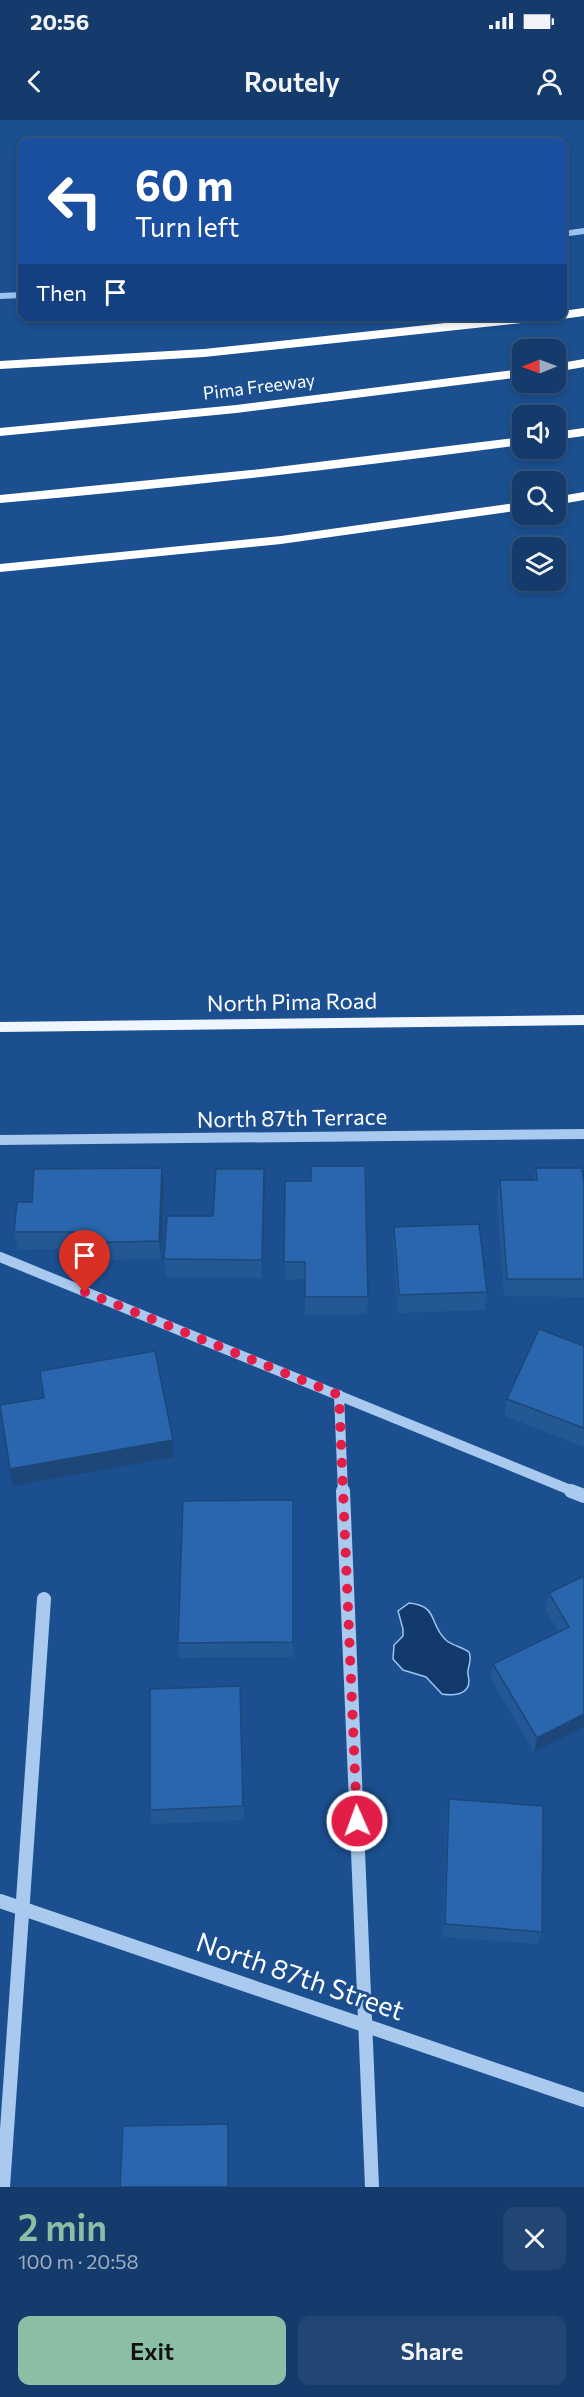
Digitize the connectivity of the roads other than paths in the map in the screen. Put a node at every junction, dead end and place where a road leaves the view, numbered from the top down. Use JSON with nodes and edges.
{"nodes":[{"id":1,"x":584,"y":312,"type":"edge"},
{"id":2,"x":567,"y":314,"type":"edge"},
{"id":3,"x":504,"y":321,"type":"edge"},
{"id":4,"x":584,"y":363,"type":"edge"},
{"id":5,"x":0,"y":365,"type":"edge"},
{"id":6,"x":566,"y":366,"type":"edge"},
{"id":7,"x":512,"y":374,"type":"edge"},
{"id":8,"x":0,"y":432,"type":"edge"},
{"id":9,"x":584,"y":432,"type":"edge"},
{"id":10,"x":566,"y":434,"type":"edge"},
{"id":11,"x":512,"y":442,"type":"edge"},
{"id":12,"x":584,"y":496,"type":"edge"},
{"id":13,"x":566,"y":499,"type":"edge"},
{"id":14,"x":0,"y":500,"type":"edge"},
{"id":15,"x":512,"y":507,"type":"edge"},
{"id":16,"x":0,"y":568,"type":"edge"},
{"id":17,"x":584,"y":1020,"type":"edge"},
{"id":18,"x":0,"y":1028,"type":"edge"},
{"id":19,"x":584,"y":1134,"type":"edge"},
{"id":20,"x":0,"y":1140,"type":"edge"},
{"id":21,"x":0,"y":1257,"type":"edge"},
{"id":22,"x":339,"y":1395,"type":"junction"},
{"id":23,"x":584,"y":1496,"type":"edge"},
{"id":24,"x":45,"y":1599,"type":"dead end"},
{"id":25,"x":0,"y":1901,"type":"edge"},
{"id":26,"x":22,"y":1909,"type":"junction"},
{"id":27,"x":365,"y":2025,"type":"junction"},
{"id":28,"x":584,"y":2100,"type":"edge"},
{"id":29,"x":3,"y":2187,"type":"edge"},
{"id":30,"x":372,"y":2187,"type":"edge"}],
"edges":[{"from":1,"to":2,"type":"highway"},
{"from":3,"to":5,"type":"highway"},
{"from":4,"to":6,"type":"highway"},
{"from":7,"to":8,"type":"highway","name":"Pima Freeway"},
{"from":9,"to":10,"type":"highway"},
{"from":11,"to":14,"type":"highway"},
{"from":12,"to":13,"type":"highway"},
{"from":15,"to":16,"type":"highway"},
{"from":17,"to":18,"type":"main road","name":"North Pima Road"},
{"from":19,"to":20,"type":"street","name":"North 87th Terrace"},
{"from":21,"to":22,"type":"street"},
{"from":22,"to":23,"type":"street"},
{"from":22,"to":27,"type":"street"},
{"from":24,"to":26,"type":"street"},
{"from":25,"to":26,"type":"street","name":"North 87th Street"},
{"from":26,"to":27,"type":"street","name":"North 87th Street"},
{"from":26,"to":29,"type":"street"},
{"from":27,"to":28,"type":"street","name":"North 87th Street"},
{"from":27,"to":30,"type":"street"}]}
